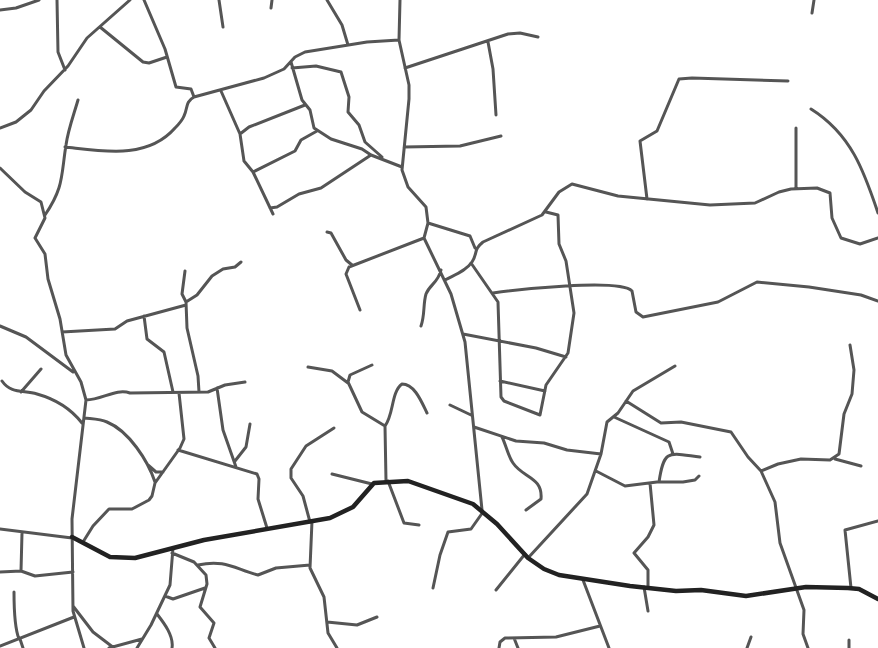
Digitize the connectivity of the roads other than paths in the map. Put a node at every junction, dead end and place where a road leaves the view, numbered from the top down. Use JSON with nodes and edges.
{"nodes":[{"id":1,"x":39,"y":0,"type":"edge"},
{"id":2,"x":57,"y":0,"type":"edge"},
{"id":3,"x":130,"y":0,"type":"edge"},
{"id":4,"x":144,"y":0,"type":"edge"},
{"id":5,"x":219,"y":0,"type":"edge"},
{"id":6,"x":272,"y":0,"type":"edge"},
{"id":7,"x":327,"y":0,"type":"edge"},
{"id":8,"x":400,"y":0,"type":"edge"},
{"id":9,"x":814,"y":0,"type":"edge"},
{"id":10,"x":271,"y":8,"type":"dead end"},
{"id":11,"x":0,"y":10,"type":"edge"},
{"id":12,"x":812,"y":13,"type":"dead end"},
{"id":13,"x":100,"y":27,"type":"junction"},
{"id":14,"x":223,"y":27,"type":"dead end"},
{"id":15,"x":538,"y":36,"type":"dead end"},
{"id":16,"x":398,"y":40,"type":"junction"},
{"id":17,"x":488,"y":41,"type":"junction"},
{"id":18,"x":348,"y":45,"type":"junction"},
{"id":19,"x":167,"y":57,"type":"junction"},
{"id":20,"x":291,"y":62,"type":"junction"},
{"id":21,"x":292,"y":68,"type":"junction"},
{"id":22,"x":405,"y":68,"type":"junction"},
{"id":23,"x":65,"y":70,"type":"junction"},
{"id":24,"x":788,"y":81,"type":"dead end"},
{"id":25,"x":221,"y":91,"type":"junction"},
{"id":26,"x":194,"y":97,"type":"junction"},
{"id":27,"x":78,"y":100,"type":"dead end"},
{"id":28,"x":302,"y":100,"type":"junction"},
{"id":29,"x":306,"y":105,"type":"junction"},
{"id":30,"x":298,"y":106,"type":"junction"},
{"id":31,"x":811,"y":109,"type":"dead end"},
{"id":32,"x":496,"y":115,"type":"dead end"},
{"id":33,"x":0,"y":128,"type":"edge"},
{"id":34,"x":796,"y":128,"type":"dead end"},
{"id":35,"x":317,"y":131,"type":"junction"},
{"id":36,"x":240,"y":134,"type":"junction"},
{"id":37,"x":501,"y":136,"type":"dead end"},
{"id":38,"x":65,"y":147,"type":"junction"},
{"id":39,"x":404,"y":147,"type":"junction"},
{"id":40,"x":371,"y":155,"type":"junction"},
{"id":41,"x":382,"y":158,"type":"junction"},
{"id":42,"x":402,"y":167,"type":"junction"},
{"id":43,"x":0,"y":168,"type":"edge"},
{"id":44,"x":253,"y":172,"type":"junction"},
{"id":45,"x":796,"y":189,"type":"junction"},
{"id":46,"x":647,"y":199,"type":"junction"},
{"id":47,"x":270,"y":208,"type":"junction"},
{"id":48,"x":546,"y":212,"type":"junction"},
{"id":49,"x":878,"y":213,"type":"edge"},
{"id":50,"x":273,"y":214,"type":"dead end"},
{"id":51,"x":44,"y":215,"type":"junction"},
{"id":52,"x":428,"y":223,"type":"junction"},
{"id":53,"x":327,"y":232,"type":"dead end"},
{"id":54,"x":424,"y":238,"type":"junction"},
{"id":55,"x":878,"y":238,"type":"edge"},
{"id":56,"x":475,"y":248,"type":"junction"},
{"id":57,"x":241,"y":262,"type":"dead end"},
{"id":58,"x":471,"y":263,"type":"junction"},
{"id":59,"x":352,"y":265,"type":"junction"},
{"id":60,"x":441,"y":269,"type":"junction"},
{"id":61,"x":185,"y":271,"type":"dead end"},
{"id":62,"x":445,"y":280,"type":"junction"},
{"id":63,"x":570,"y":287,"type":"junction"},
{"id":64,"x":493,"y":293,"type":"junction"},
{"id":65,"x":878,"y":301,"type":"edge"},
{"id":66,"x":186,"y":304,"type":"junction"},
{"id":67,"x":360,"y":310,"type":"dead end"},
{"id":68,"x":144,"y":316,"type":"junction"},
{"id":69,"x":0,"y":326,"type":"edge"},
{"id":70,"x":420,"y":326,"type":"dead end"},
{"id":71,"x":62,"y":332,"type":"junction"},
{"id":72,"x":463,"y":334,"type":"junction"},
{"id":73,"x":500,"y":341,"type":"junction"},
{"id":74,"x":850,"y":345,"type":"dead end"},
{"id":75,"x":566,"y":357,"type":"junction"},
{"id":76,"x":372,"y":365,"type":"dead end"},
{"id":77,"x":676,"y":366,"type":"dead end"},
{"id":78,"x":308,"y":367,"type":"dead end"},
{"id":79,"x":40,"y":369,"type":"dead end"},
{"id":80,"x":75,"y":373,"type":"junction"},
{"id":81,"x":2,"y":381,"type":"dead end"},
{"id":82,"x":500,"y":381,"type":"junction"},
{"id":83,"x":245,"y":382,"type":"dead end"},
{"id":84,"x":348,"y":384,"type":"junction"},
{"id":85,"x":218,"y":388,"type":"junction"},
{"id":86,"x":545,"y":391,"type":"junction"},
{"id":87,"x":20,"y":392,"type":"junction"},
{"id":88,"x":173,"y":392,"type":"junction"},
{"id":89,"x":199,"y":392,"type":"junction"},
{"id":90,"x":178,"y":393,"type":"junction"},
{"id":91,"x":86,"y":400,"type":"junction"},
{"id":92,"x":626,"y":401,"type":"junction"},
{"id":93,"x":450,"y":405,"type":"dead end"},
{"id":94,"x":427,"y":413,"type":"dead end"},
{"id":95,"x":471,"y":415,"type":"junction"},
{"id":96,"x":614,"y":417,"type":"junction"},
{"id":97,"x":84,"y":418,"type":"junction"},
{"id":98,"x":83,"y":424,"type":"junction"},
{"id":99,"x":250,"y":424,"type":"dead end"},
{"id":100,"x":385,"y":426,"type":"junction"},
{"id":101,"x":474,"y":427,"type":"junction"},
{"id":102,"x":334,"y":428,"type":"dead end"},
{"id":103,"x":502,"y":437,"type":"junction"},
{"id":104,"x":178,"y":450,"type":"junction"},
{"id":105,"x":602,"y":454,"type":"junction"},
{"id":106,"x":673,"y":454,"type":"junction"},
{"id":107,"x":700,"y":457,"type":"dead end"},
{"id":108,"x":834,"y":459,"type":"junction"},
{"id":109,"x":235,"y":461,"type":"junction"},
{"id":110,"x":148,"y":465,"type":"junction"},
{"id":111,"x":861,"y":466,"type":"dead end"},
{"id":112,"x":236,"y":467,"type":"junction"},
{"id":113,"x":596,"y":471,"type":"junction"},
{"id":114,"x":762,"y":471,"type":"junction"},
{"id":115,"x":163,"y":472,"type":"junction"},
{"id":116,"x":332,"y":474,"type":"dead end"},
{"id":117,"x":699,"y":476,"type":"dead end"},
{"id":118,"x":387,"y":481,"type":"junction"},
{"id":119,"x":659,"y":482,"type":"junction"},
{"id":120,"x":156,"y":483,"type":"junction"},
{"id":121,"x":650,"y":483,"type":"junction"},
{"id":122,"x":372,"y":484,"type":"junction"},
{"id":123,"x":526,"y":510,"type":"dead end"},
{"id":124,"x":483,"y":511,"type":"junction"},
{"id":125,"x":311,"y":521,"type":"junction"},
{"id":126,"x":878,"y":521,"type":"edge"},
{"id":127,"x":419,"y":525,"type":"dead end"},
{"id":128,"x":267,"y":528,"type":"junction"},
{"id":129,"x":0,"y":529,"type":"edge"},
{"id":130,"x":22,"y":533,"type":"junction"},
{"id":131,"x":72,"y":538,"type":"junction"},
{"id":132,"x":83,"y":542,"type":"junction"},
{"id":133,"x":173,"y":551,"type":"junction"},
{"id":134,"x":526,"y":556,"type":"junction"},
{"id":135,"x":198,"y":565,"type":"junction"},
{"id":136,"x":310,"y":565,"type":"junction"},
{"id":137,"x":21,"y":571,"type":"junction"},
{"id":138,"x":0,"y":572,"type":"edge"},
{"id":139,"x":73,"y":572,"type":"junction"},
{"id":140,"x":583,"y":580,"type":"junction"},
{"id":141,"x":205,"y":588,"type":"junction"},
{"id":142,"x":432,"y":588,"type":"dead end"},
{"id":143,"x":646,"y":588,"type":"junction"},
{"id":144,"x":851,"y":588,"type":"junction"},
{"id":145,"x":795,"y":589,"type":"junction"},
{"id":146,"x":496,"y":590,"type":"dead end"},
{"id":147,"x":14,"y":592,"type":"dead end"},
{"id":148,"x":165,"y":596,"type":"junction"},
{"id":149,"x":878,"y":599,"type":"edge"},
{"id":150,"x":73,"y":605,"type":"junction"},
{"id":151,"x":648,"y":611,"type":"dead end"},
{"id":152,"x":157,"y":614,"type":"junction"},
{"id":153,"x":74,"y":617,"type":"junction"},
{"id":154,"x":377,"y":617,"type":"dead end"},
{"id":155,"x":327,"y":622,"type":"junction"},
{"id":156,"x":600,"y":626,"type":"junction"},
{"id":157,"x":751,"y":637,"type":"dead end"},
{"id":158,"x":514,"y":638,"type":"junction"},
{"id":159,"x":19,"y":639,"type":"junction"},
{"id":160,"x":142,"y":639,"type":"junction"},
{"id":161,"x":849,"y":640,"type":"dead end"},
{"id":162,"x":0,"y":646,"type":"edge"},
{"id":163,"x":23,"y":648,"type":"edge"},
{"id":164,"x":84,"y":648,"type":"edge"},
{"id":165,"x":112,"y":648,"type":"edge"},
{"id":166,"x":137,"y":648,"type":"edge"},
{"id":167,"x":172,"y":648,"type":"edge"},
{"id":168,"x":215,"y":648,"type":"edge"},
{"id":169,"x":337,"y":648,"type":"edge"},
{"id":170,"x":499,"y":648,"type":"edge"},
{"id":171,"x":518,"y":648,"type":"edge"},
{"id":172,"x":608,"y":648,"type":"edge"},
{"id":173,"x":747,"y":648,"type":"edge"},
{"id":174,"x":808,"y":648,"type":"edge"},
{"id":175,"x":849,"y":648,"type":"edge"}],
"edges":[{"from":1,"to":11,"type":"street"},
{"from":2,"to":23,"type":"street"},
{"from":3,"to":13,"type":"street"},
{"from":4,"to":19,"type":"street"},
{"from":5,"to":14,"type":"street"},
{"from":6,"to":10,"type":"street"},
{"from":7,"to":18,"type":"street"},
{"from":8,"to":16,"type":"street"},
{"from":9,"to":12,"type":"street"},
{"from":13,"to":19,"type":"street"},
{"from":13,"to":23,"type":"street"},
{"from":15,"to":17,"type":"street"},
{"from":16,"to":18,"type":"street"},
{"from":16,"to":22,"type":"street"},
{"from":17,"to":22,"type":"street"},
{"from":17,"to":32,"type":"street"},
{"from":18,"to":20,"type":"street"},
{"from":19,"to":26,"type":"street"},
{"from":20,"to":21,"type":"street"},
{"from":20,"to":25,"type":"street"},
{"from":21,"to":28,"type":"street"},
{"from":21,"to":41,"type":"street"},
{"from":22,"to":39,"type":"street"},
{"from":23,"to":33,"type":"street"},
{"from":24,"to":46,"type":"street"},
{"from":25,"to":26,"type":"street"},
{"from":25,"to":36,"type":"street"},
{"from":26,"to":38,"type":"street"},
{"from":27,"to":38,"type":"street"},
{"from":28,"to":29,"type":"street"},
{"from":28,"to":30,"type":"street"},
{"from":29,"to":30,"type":"street"},
{"from":29,"to":35,"type":"street"},
{"from":30,"to":36,"type":"street"},
{"from":31,"to":49,"type":"street"},
{"from":34,"to":45,"type":"street"},
{"from":35,"to":40,"type":"street"},
{"from":35,"to":44,"type":"street"},
{"from":36,"to":44,"type":"street"},
{"from":37,"to":39,"type":"street"},
{"from":38,"to":51,"type":"street"},
{"from":39,"to":42,"type":"street"},
{"from":40,"to":41,"type":"street"},
{"from":40,"to":47,"type":"street"},
{"from":41,"to":42,"type":"street"},
{"from":42,"to":52,"type":"street"},
{"from":43,"to":51,"type":"street"},
{"from":44,"to":47,"type":"street"},
{"from":45,"to":46,"type":"street"},
{"from":45,"to":55,"type":"street"},
{"from":46,"to":48,"type":"street"},
{"from":47,"to":50,"type":"street"},
{"from":48,"to":56,"type":"street"},
{"from":48,"to":63,"type":"street"},
{"from":51,"to":71,"type":"street"},
{"from":52,"to":54,"type":"street"},
{"from":52,"to":56,"type":"street"},
{"from":53,"to":59,"type":"street"},
{"from":54,"to":59,"type":"street"},
{"from":54,"to":60,"type":"street"},
{"from":56,"to":58,"type":"street"},
{"from":57,"to":66,"type":"street"},
{"from":58,"to":62,"type":"street"},
{"from":58,"to":64,"type":"street"},
{"from":59,"to":67,"type":"street"},
{"from":60,"to":62,"type":"street"},
{"from":60,"to":70,"type":"street"},
{"from":61,"to":66,"type":"street"},
{"from":62,"to":72,"type":"street"},
{"from":63,"to":64,"type":"street"},
{"from":63,"to":65,"type":"street"},
{"from":63,"to":75,"type":"street"},
{"from":64,"to":73,"type":"street"},
{"from":66,"to":68,"type":"street"},
{"from":66,"to":89,"type":"street"},
{"from":68,"to":71,"type":"street"},
{"from":68,"to":88,"type":"street"},
{"from":69,"to":80,"type":"street"},
{"from":71,"to":80,"type":"street"},
{"from":72,"to":73,"type":"street"},
{"from":72,"to":95,"type":"street"},
{"from":73,"to":75,"type":"street"},
{"from":73,"to":82,"type":"street"},
{"from":74,"to":108,"type":"street"},
{"from":75,"to":86,"type":"street"},
{"from":76,"to":84,"type":"street"},
{"from":77,"to":92,"type":"street"},
{"from":78,"to":84,"type":"street"},
{"from":79,"to":87,"type":"street"},
{"from":80,"to":91,"type":"street"},
{"from":81,"to":87,"type":"street"},
{"from":82,"to":86,"type":"street"},
{"from":82,"to":86,"type":"street"},
{"from":83,"to":85,"type":"street"},
{"from":84,"to":100,"type":"street"},
{"from":85,"to":89,"type":"street"},
{"from":85,"to":109,"type":"street"},
{"from":87,"to":98,"type":"street"},
{"from":88,"to":90,"type":"street"},
{"from":88,"to":91,"type":"street"},
{"from":89,"to":90,"type":"street"},
{"from":90,"to":104,"type":"street"},
{"from":91,"to":97,"type":"street"},
{"from":92,"to":96,"type":"street"},
{"from":92,"to":114,"type":"street"},
{"from":93,"to":95,"type":"street"},
{"from":94,"to":100,"type":"street"},
{"from":95,"to":101,"type":"street"},
{"from":96,"to":105,"type":"street"},
{"from":96,"to":106,"type":"street"},
{"from":97,"to":98,"type":"street"},
{"from":97,"to":110,"type":"street"},
{"from":98,"to":131,"type":"street"},
{"from":99,"to":109,"type":"street"},
{"from":100,"to":118,"type":"street"},
{"from":101,"to":103,"type":"street"},
{"from":101,"to":124,"type":"street"},
{"from":102,"to":125,"type":"street"},
{"from":103,"to":105,"type":"street"},
{"from":103,"to":123,"type":"street"},
{"from":104,"to":112,"type":"street"},
{"from":104,"to":115,"type":"street"},
{"from":105,"to":113,"type":"street"},
{"from":106,"to":107,"type":"street"},
{"from":106,"to":119,"type":"street"},
{"from":108,"to":111,"type":"street"},
{"from":108,"to":114,"type":"street"},
{"from":109,"to":112,"type":"street"},
{"from":110,"to":115,"type":"street"},
{"from":110,"to":120,"type":"street"},
{"from":112,"to":128,"type":"street"},
{"from":113,"to":121,"type":"street"},
{"from":113,"to":134,"type":"street"},
{"from":114,"to":145,"type":"street"},
{"from":115,"to":120,"type":"street"},
{"from":116,"to":122,"type":"street"},
{"from":117,"to":119,"type":"street"},
{"from":118,"to":122,"type":"street"},
{"from":118,"to":124,"type":"street"},
{"from":118,"to":127,"type":"street"},
{"from":119,"to":121,"type":"street"},
{"from":120,"to":132,"type":"street"},
{"from":121,"to":143,"type":"street"},
{"from":122,"to":125,"type":"street"},
{"from":124,"to":134,"type":"street"},
{"from":124,"to":142,"type":"street"},
{"from":125,"to":128,"type":"street"},
{"from":125,"to":136,"type":"street"},
{"from":126,"to":144,"type":"street"},
{"from":128,"to":133,"type":"street"},
{"from":129,"to":130,"type":"street"},
{"from":130,"to":131,"type":"street"},
{"from":130,"to":137,"type":"street"},
{"from":131,"to":132,"type":"street"},
{"from":131,"to":139,"type":"street"},
{"from":132,"to":133,"type":"street"},
{"from":133,"to":135,"type":"street"},
{"from":133,"to":148,"type":"street"},
{"from":134,"to":140,"type":"street"},
{"from":134,"to":146,"type":"street"},
{"from":135,"to":136,"type":"street"},
{"from":135,"to":141,"type":"street"},
{"from":136,"to":155,"type":"street"},
{"from":137,"to":138,"type":"street"},
{"from":137,"to":139,"type":"street"},
{"from":139,"to":150,"type":"street"},
{"from":140,"to":143,"type":"street"},
{"from":140,"to":156,"type":"street"},
{"from":141,"to":148,"type":"street"},
{"from":141,"to":168,"type":"street"},
{"from":143,"to":145,"type":"street"},
{"from":143,"to":151,"type":"street"},
{"from":144,"to":145,"type":"street"},
{"from":144,"to":149,"type":"street"},
{"from":145,"to":174,"type":"street"},
{"from":147,"to":159,"type":"street"},
{"from":148,"to":152,"type":"street"},
{"from":150,"to":153,"type":"street"},
{"from":150,"to":165,"type":"street"},
{"from":152,"to":160,"type":"street"},
{"from":152,"to":167,"type":"street"},
{"from":153,"to":159,"type":"street"},
{"from":153,"to":164,"type":"street"},
{"from":154,"to":155,"type":"street"},
{"from":155,"to":169,"type":"street"},
{"from":156,"to":158,"type":"street"},
{"from":156,"to":172,"type":"street"},
{"from":157,"to":173,"type":"street"},
{"from":158,"to":170,"type":"street"},
{"from":158,"to":171,"type":"street"},
{"from":159,"to":162,"type":"street"},
{"from":159,"to":163,"type":"street"},
{"from":160,"to":165,"type":"street"},
{"from":160,"to":166,"type":"street"},
{"from":161,"to":175,"type":"street"}]}
